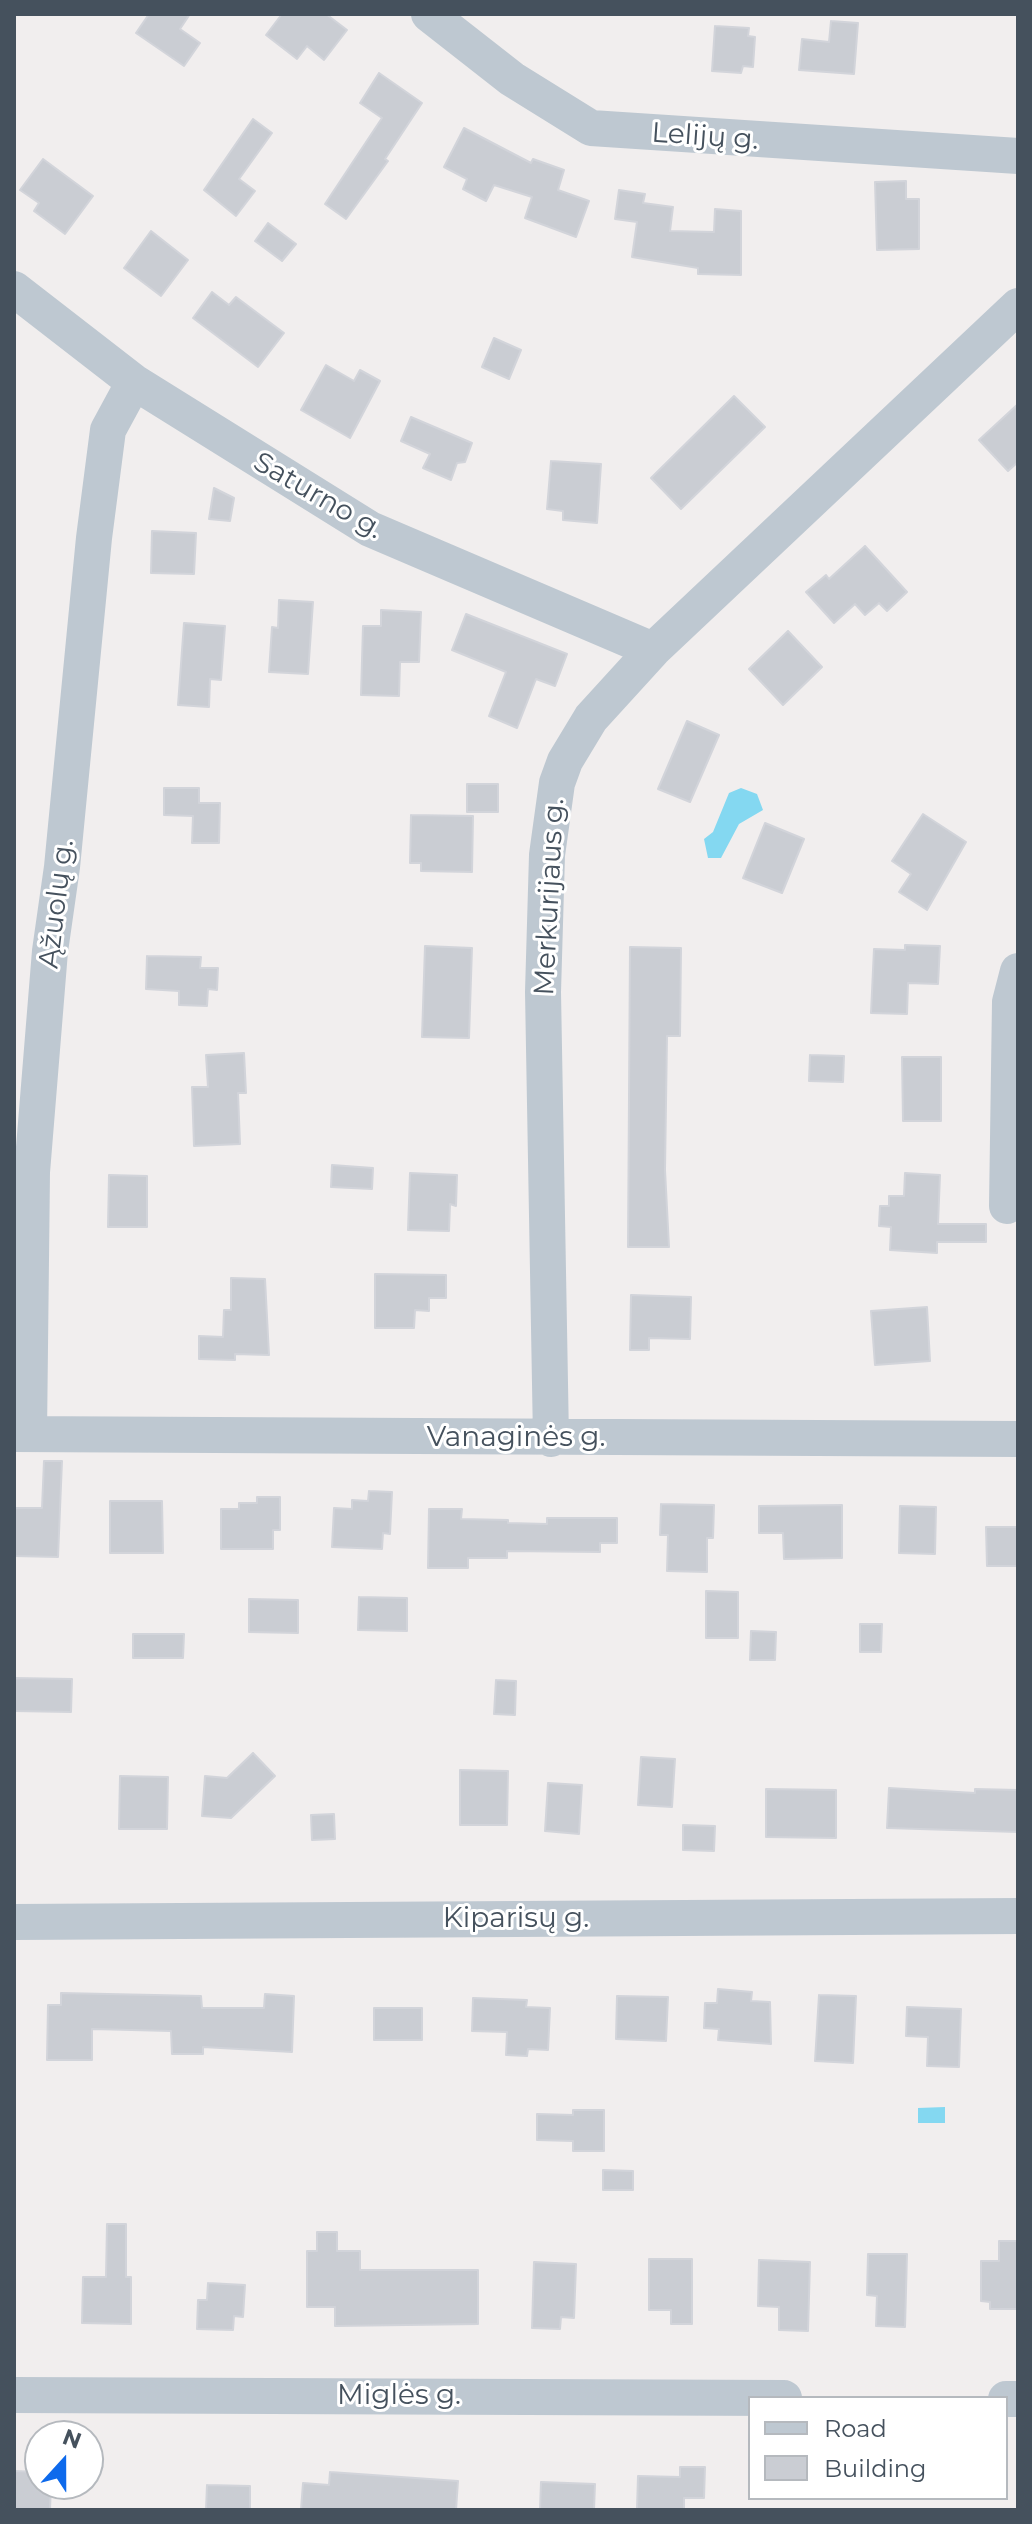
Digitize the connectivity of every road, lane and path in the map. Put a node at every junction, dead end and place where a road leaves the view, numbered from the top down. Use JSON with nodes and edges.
{"nodes":[{"id":1,"x":429,"y":14,"type":"edge"},
{"id":2,"x":1018,"y":156,"type":"edge"},
{"id":3,"x":14,"y":289,"type":"edge"},
{"id":4,"x":1018,"y":306,"type":"edge"},
{"id":5,"x":134,"y":382,"type":"junction"},
{"id":6,"x":653,"y":650,"type":"junction"},
{"id":7,"x":1018,"y":971,"type":"edge"},
{"id":8,"x":1007,"y":1206,"type":"dead end"},
{"id":9,"x":22,"y":1434,"type":"edge"},
{"id":10,"x":551,"y":1439,"type":"junction"},
{"id":11,"x":1018,"y":1439,"type":"edge"},
{"id":12,"x":1018,"y":1916,"type":"edge"},
{"id":13,"x":14,"y":1922,"type":"edge"},
{"id":14,"x":14,"y":2395,"type":"edge"},
{"id":15,"x":748,"y":2398,"type":"edge"}],
"edges":[{"from":1,"to":2,"type":"street","name":"Lelijų g."},
{"from":3,"to":5,"type":"street","name":"Saturno g."},
{"from":4,"to":6,"type":"street","name":"Merkurijaus g."},
{"from":5,"to":6,"type":"street","name":"Saturno g."},
{"from":5,"to":9,"type":"street","name":"Ąžuolų g."},
{"from":6,"to":10,"type":"street","name":"Merkurijaus g."},
{"from":7,"to":8,"type":"street"},
{"from":9,"to":10,"type":"street","name":"Vanaginės g."},
{"from":10,"to":11,"type":"street","name":"Vanaginės g."},
{"from":12,"to":13,"type":"street","name":"Kiparisų g."},
{"from":14,"to":15,"type":"street","name":"Miglės g."}]}
